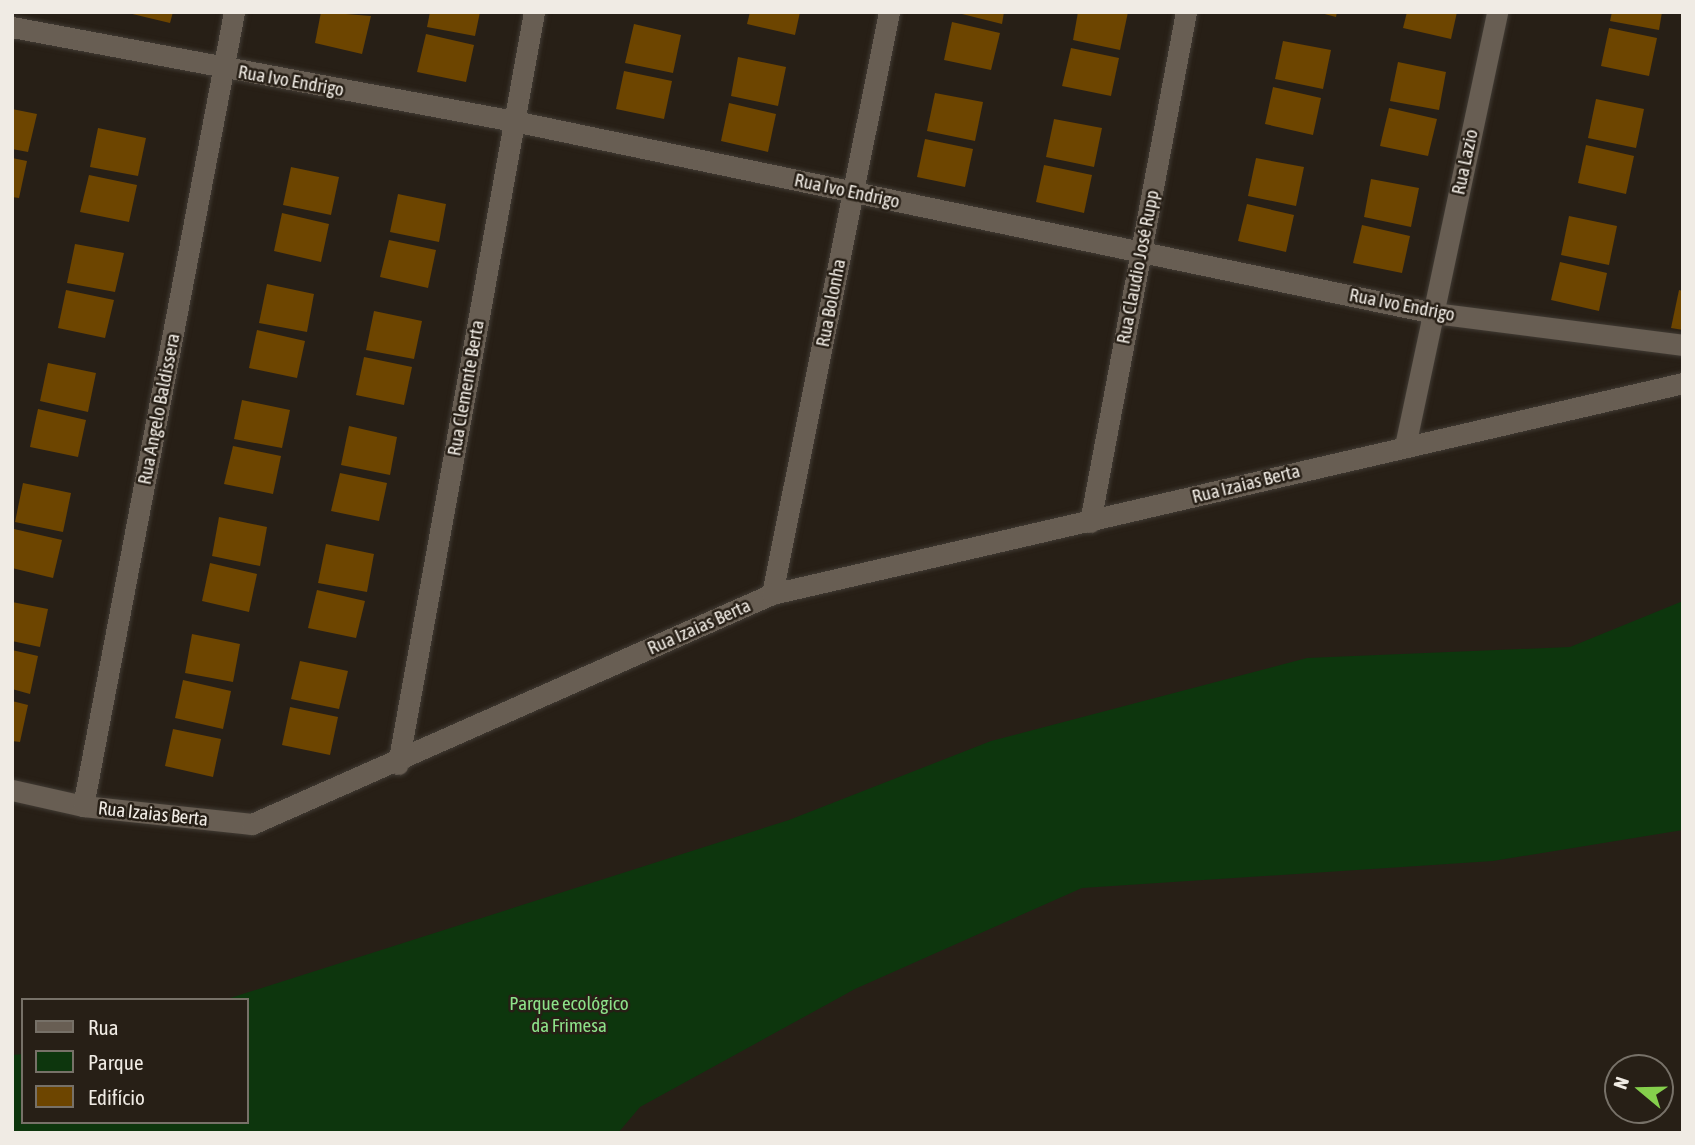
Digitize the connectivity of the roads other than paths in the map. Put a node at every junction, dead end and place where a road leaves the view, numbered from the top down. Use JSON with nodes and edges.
{"nodes":[{"id":1,"x":234,"y":12,"type":"edge"},
{"id":2,"x":534,"y":12,"type":"edge"},
{"id":3,"x":889,"y":12,"type":"edge"},
{"id":4,"x":1186,"y":12,"type":"edge"},
{"id":5,"x":1497,"y":12,"type":"edge"},
{"id":6,"x":12,"y":27,"type":"edge"},
{"id":7,"x":223,"y":69,"type":"junction"},
{"id":8,"x":514,"y":121,"type":"junction"},
{"id":9,"x":853,"y":192,"type":"junction"},
{"id":10,"x":1141,"y":252,"type":"junction"},
{"id":11,"x":1434,"y":313,"type":"junction"},
{"id":12,"x":1683,"y":345,"type":"edge"},
{"id":13,"x":1683,"y":383,"type":"edge"},
{"id":14,"x":1405,"y":446,"type":"junction"},
{"id":15,"x":1090,"y":522,"type":"junction"},
{"id":16,"x":772,"y":594,"type":"junction"},
{"id":17,"x":398,"y":764,"type":"junction"},
{"id":18,"x":12,"y":790,"type":"edge"},
{"id":19,"x":83,"y":806,"type":"junction"}],
"edges":[{"from":1,"to":7,"type":"street","name":"Rua Angelo Baldissera"},
{"from":2,"to":8,"type":"street","name":"Rua Clemente Berta"},
{"from":3,"to":9,"type":"street","name":"Rua Bolonha"},
{"from":4,"to":10,"type":"street","name":"Rua Claudio José Rupp"},
{"from":5,"to":11,"type":"street","name":"Rua Lazio"},
{"from":6,"to":7,"type":"street","name":"Rua Ivo Endrigo"},
{"from":7,"to":8,"type":"street","name":"Rua Ivo Endrigo"},
{"from":7,"to":19,"type":"street","name":"Rua Angelo Baldissera"},
{"from":8,"to":9,"type":"street","name":"Rua Ivo Endrigo"},
{"from":8,"to":17,"type":"street","name":"Rua Clemente Berta"},
{"from":9,"to":10,"type":"street","name":"Rua Ivo Endrigo"},
{"from":9,"to":16,"type":"street","name":"Rua Bolonha"},
{"from":10,"to":11,"type":"street","name":"Rua Ivo Endrigo"},
{"from":10,"to":15,"type":"street","name":"Rua Claudio José Rupp"},
{"from":11,"to":12,"type":"street","name":"Rua Ivo Endrigo"},
{"from":11,"to":14,"type":"street","name":"Rua Lazio"},
{"from":13,"to":14,"type":"street","name":"Rua Izaias Berta"},
{"from":14,"to":15,"type":"street","name":"Rua Izaias Berta"},
{"from":15,"to":16,"type":"street","name":"Rua Izaias Berta"},
{"from":16,"to":17,"type":"street","name":"Rua Izaias Berta"},
{"from":17,"to":19,"type":"street","name":"Rua Izaias Berta"},
{"from":18,"to":19,"type":"street","name":"Rua Izaias Berta"}]}
